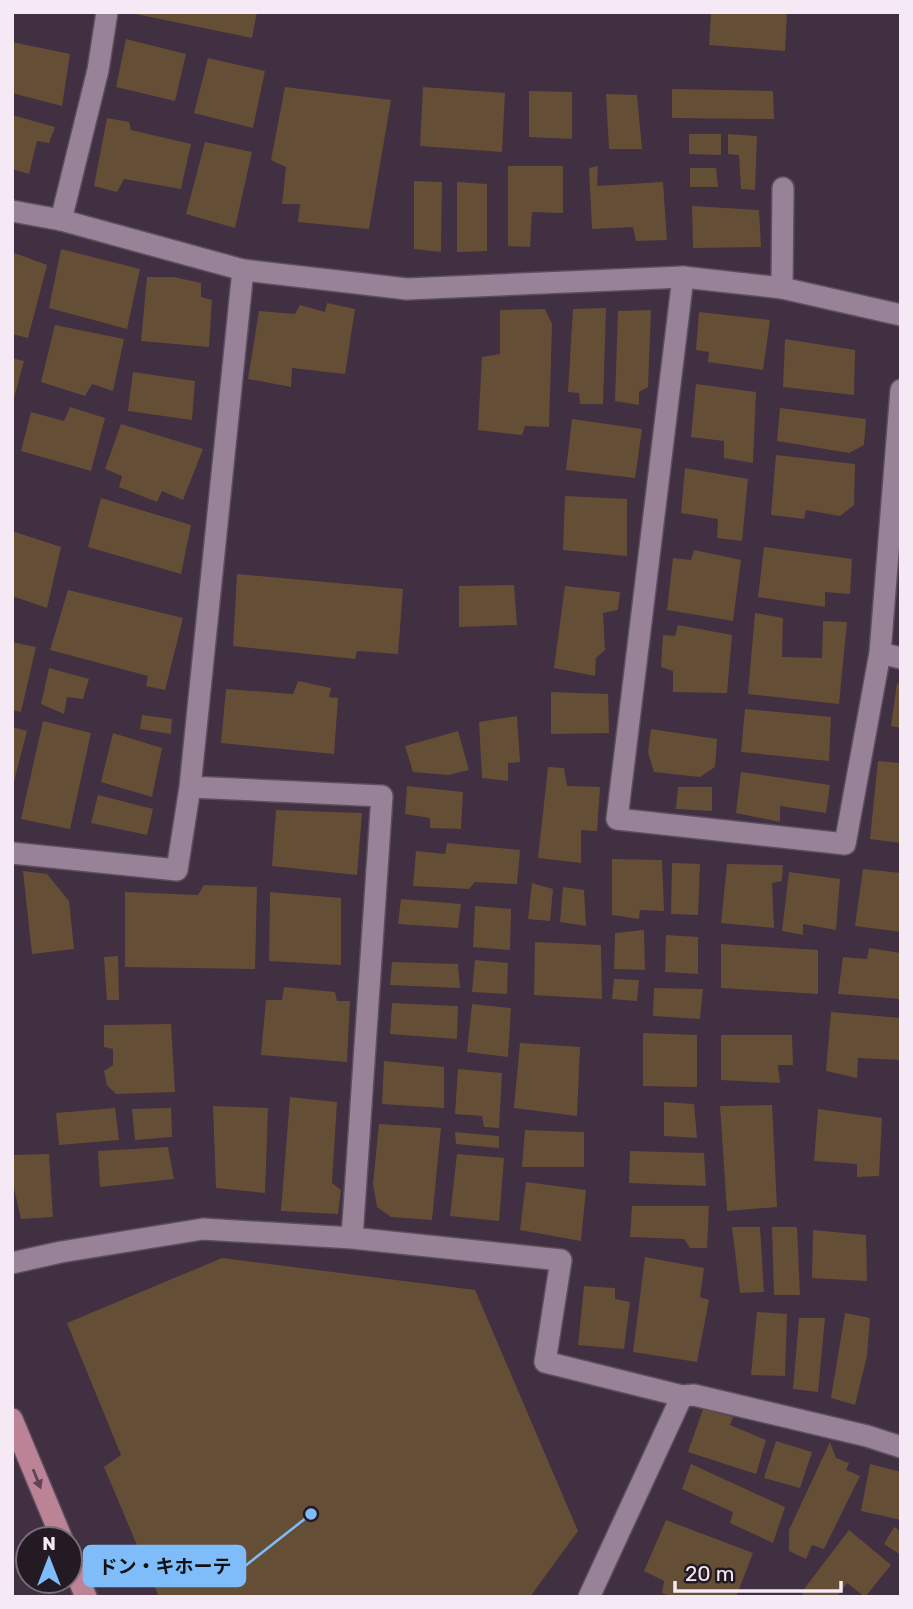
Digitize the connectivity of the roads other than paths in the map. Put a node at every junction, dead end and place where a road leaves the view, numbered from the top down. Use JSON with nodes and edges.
{"nodes":[{"id":1,"x":107,"y":12,"type":"edge"},
{"id":2,"x":783,"y":188,"type":"dead end"},
{"id":3,"x":12,"y":211,"type":"edge"},
{"id":4,"x":61,"y":220,"type":"junction"},
{"id":5,"x":243,"y":270,"type":"junction"},
{"id":6,"x":683,"y":277,"type":"junction"},
{"id":7,"x":782,"y":288,"type":"junction"},
{"id":8,"x":901,"y":315,"type":"edge"},
{"id":9,"x":901,"y":390,"type":"edge"},
{"id":10,"x":890,"y":655,"type":"edge"},
{"id":11,"x":190,"y":787,"type":"junction"},
{"id":12,"x":12,"y":853,"type":"edge"},
{"id":13,"x":352,"y":1238,"type":"junction"},
{"id":14,"x":12,"y":1263,"type":"edge"},
{"id":15,"x":682,"y":1396,"type":"junction"},
{"id":16,"x":12,"y":1419,"type":"edge"},
{"id":17,"x":901,"y":1447,"type":"edge"},
{"id":18,"x":56,"y":1525,"type":"edge"},
{"id":19,"x":589,"y":1597,"type":"edge"}],
"edges":[{"from":1,"to":4,"type":"street"},
{"from":2,"to":7,"type":"street"},
{"from":3,"to":4,"type":"street"},
{"from":4,"to":5,"type":"street"},
{"from":5,"to":6,"type":"street"},
{"from":5,"to":11,"type":"street"},
{"from":6,"to":7,"type":"street"},
{"from":6,"to":10,"type":"street"},
{"from":7,"to":8,"type":"street"},
{"from":9,"to":10,"type":"street"},
{"from":11,"to":12,"type":"street"},
{"from":11,"to":13,"type":"street"},
{"from":13,"to":14,"type":"street"},
{"from":13,"to":15,"type":"street"},
{"from":15,"to":17,"type":"street"},
{"from":15,"to":19,"type":"street"},
{"from":16,"to":18,"type":"main road","one_way":true}]}
